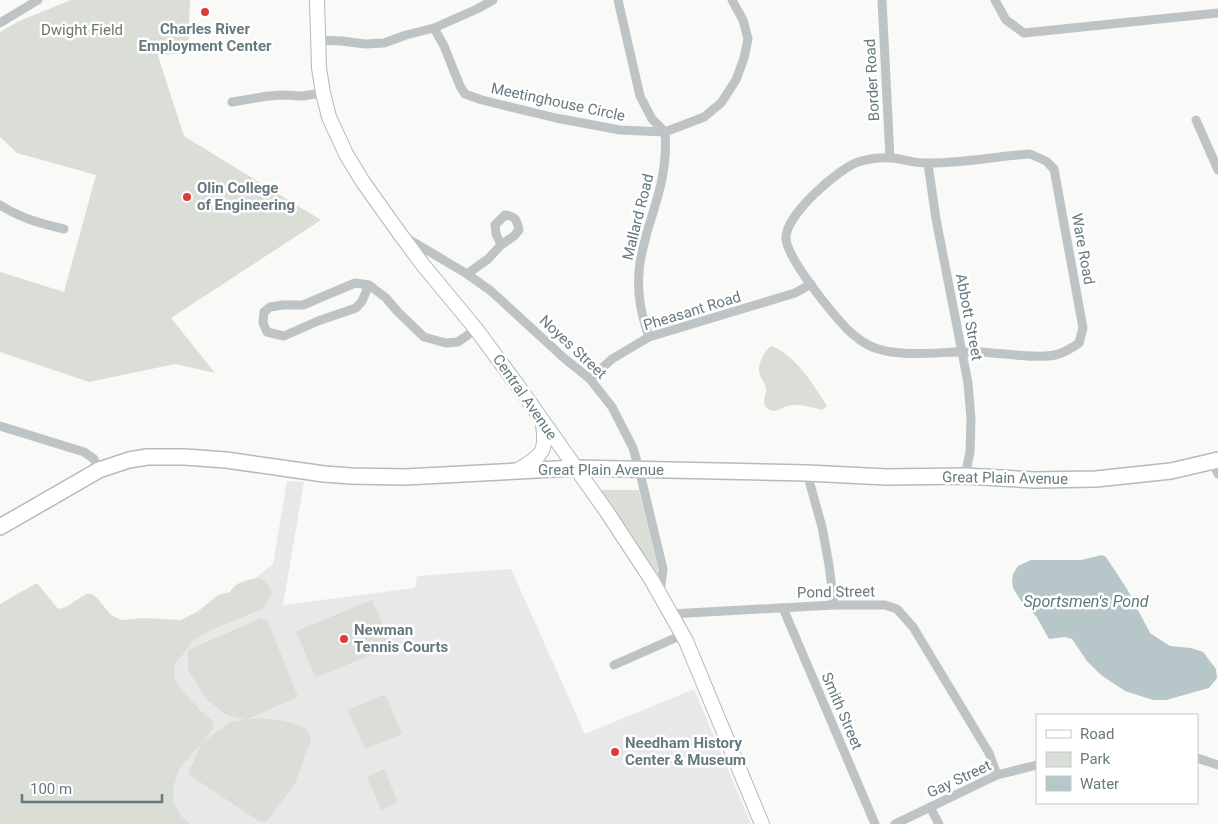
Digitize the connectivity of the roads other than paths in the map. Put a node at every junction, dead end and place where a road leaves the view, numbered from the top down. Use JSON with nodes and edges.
{"nodes":[{"id":1,"x":38,"y":0,"type":"edge"},
{"id":2,"x":317,"y":0,"type":"edge"},
{"id":3,"x":492,"y":0,"type":"edge"},
{"id":4,"x":618,"y":0,"type":"edge"},
{"id":5,"x":732,"y":0,"type":"edge"},
{"id":6,"x":882,"y":0,"type":"edge"},
{"id":7,"x":995,"y":0,"type":"edge"},
{"id":8,"x":1218,"y":14,"type":"edge"},
{"id":9,"x":0,"y":23,"type":"edge"},
{"id":10,"x":434,"y":28,"type":"junction"},
{"id":11,"x":318,"y":40,"type":"junction"},
{"id":12,"x":323,"y":93,"type":"junction"},
{"id":13,"x":232,"y":102,"type":"dead end"},
{"id":14,"x":1196,"y":120,"type":"dead end"},
{"id":15,"x":665,"y":132,"type":"junction"},
{"id":16,"x":890,"y":158,"type":"junction"},
{"id":17,"x":928,"y":164,"type":"junction"},
{"id":18,"x":1218,"y":170,"type":"edge"},
{"id":19,"x":0,"y":206,"type":"edge"},
{"id":20,"x":64,"y":229,"type":"dead end"},
{"id":21,"x":400,"y":234,"type":"junction"},
{"id":22,"x":501,"y":245,"type":"dead end"},
{"id":23,"x":467,"y":274,"type":"junction"},
{"id":24,"x":811,"y":284,"type":"junction"},
{"id":25,"x":369,"y":286,"type":"junction"},
{"id":26,"x":476,"y":328,"type":"junction"},
{"id":27,"x":649,"y":337,"type":"junction"},
{"id":28,"x":962,"y":350,"type":"junction"},
{"id":29,"x":590,"y":379,"type":"junction"},
{"id":30,"x":543,"y":421,"type":"junction"},
{"id":31,"x":0,"y":426,"type":"edge"},
{"id":32,"x":1216,"y":465,"type":"edge"},
{"id":33,"x":575,"y":468,"type":"junction"},
{"id":34,"x":639,"y":469,"type":"junction"},
{"id":35,"x":99,"y":470,"type":"junction"},
{"id":36,"x":518,"y":470,"type":"junction"},
{"id":37,"x":807,"y":473,"type":"junction"},
{"id":38,"x":965,"y":476,"type":"junction"},
{"id":39,"x":0,"y":527,"type":"edge"},
{"id":40,"x":660,"y":593,"type":"junction"},
{"id":41,"x":834,"y":605,"type":"junction"},
{"id":42,"x":783,"y":608,"type":"junction"},
{"id":43,"x":671,"y":614,"type":"junction"},
{"id":44,"x":682,"y":634,"type":"junction"},
{"id":45,"x":614,"y":665,"type":"dead end"},
{"id":46,"x":1198,"y":758,"type":"edge"},
{"id":47,"x":1036,"y":765,"type":"edge"},
{"id":48,"x":1218,"y":765,"type":"edge"},
{"id":49,"x":997,"y":775,"type":"junction"},
{"id":50,"x":930,"y":807,"type":"junction"},
{"id":51,"x":762,"y":824,"type":"edge"},
{"id":52,"x":875,"y":824,"type":"edge"},
{"id":53,"x":895,"y":824,"type":"edge"},
{"id":54,"x":939,"y":824,"type":"edge"}],
"edges":[{"from":1,"to":9,"type":"street"},
{"from":2,"to":11,"type":"main road","name":"Central Avenue"},
{"from":3,"to":10,"type":"street"},
{"from":4,"to":15,"type":"street","name":"Meetinghouse Circle"},
{"from":5,"to":15,"type":"street"},
{"from":6,"to":16,"type":"street","name":"Border Road"},
{"from":7,"to":8,"type":"street"},
{"from":10,"to":11,"type":"street"},
{"from":10,"to":15,"type":"street","name":"Meetinghouse Circle"},
{"from":11,"to":12,"type":"main road","name":"Central Avenue"},
{"from":12,"to":13,"type":"street"},
{"from":12,"to":21,"type":"main road","name":"Central Avenue"},
{"from":14,"to":18,"type":"street"},
{"from":15,"to":27,"type":"street","name":"Mallard Road"},
{"from":16,"to":17,"type":"street"},
{"from":16,"to":24,"type":"street"},
{"from":17,"to":28,"type":"street","name":"Abbott Street"},
{"from":17,"to":28,"type":"street","name":"Ware Road"},
{"from":19,"to":20,"type":"street"},
{"from":21,"to":23,"type":"street","name":"Noyes Street"},
{"from":21,"to":26,"type":"main road","name":"Central Avenue"},
{"from":22,"to":23,"type":"street"},
{"from":23,"to":29,"type":"street","name":"Noyes Street"},
{"from":24,"to":27,"type":"street","name":"Pheasant Road"},
{"from":24,"to":28,"type":"street"},
{"from":25,"to":25,"type":"street"},
{"from":25,"to":26,"type":"street"},
{"from":26,"to":30,"type":"main road","name":"Central Avenue"},
{"from":27,"to":29,"type":"street","name":"Pheasant Road"},
{"from":28,"to":38,"type":"street","name":"Abbott Street"},
{"from":29,"to":34,"type":"street","name":"Noyes Street"},
{"from":30,"to":33,"type":"main road","name":"Central Avenue"},
{"from":30,"to":36,"type":"main road"},
{"from":31,"to":35,"type":"street"},
{"from":32,"to":38,"type":"main road","name":"Great Plain Avenue"},
{"from":33,"to":34,"type":"main road","name":"Great Plain Avenue"},
{"from":33,"to":36,"type":"main road","name":"Great Plain Avenue"},
{"from":33,"to":40,"type":"main road","name":"Central Avenue"},
{"from":34,"to":37,"type":"main road","name":"Great Plain Avenue"},
{"from":34,"to":40,"type":"street","name":"Noyes Street"},
{"from":35,"to":36,"type":"main road","name":"Great Plain Avenue"},
{"from":35,"to":39,"type":"main road","name":"Great Plain Avenue"},
{"from":37,"to":38,"type":"main road","name":"Great Plain Avenue"},
{"from":37,"to":41,"type":"street"},
{"from":40,"to":43,"type":"main road","name":"Central Avenue"},
{"from":41,"to":42,"type":"street","name":"Pond Street"},
{"from":41,"to":49,"type":"street","name":"Pond Street"},
{"from":42,"to":43,"type":"street","name":"Pond Street"},
{"from":42,"to":52,"type":"street","name":"Smith Street"},
{"from":43,"to":44,"type":"main road","name":"Central Avenue"},
{"from":44,"to":45,"type":"street"},
{"from":44,"to":51,"type":"main road","name":"Central Avenue"},
{"from":46,"to":48,"type":"street"},
{"from":47,"to":49,"type":"street","name":"Gay Street"},
{"from":49,"to":50,"type":"street","name":"Gay Street"},
{"from":50,"to":53,"type":"street","name":"Gay Street"},
{"from":50,"to":54,"type":"street"}]}
